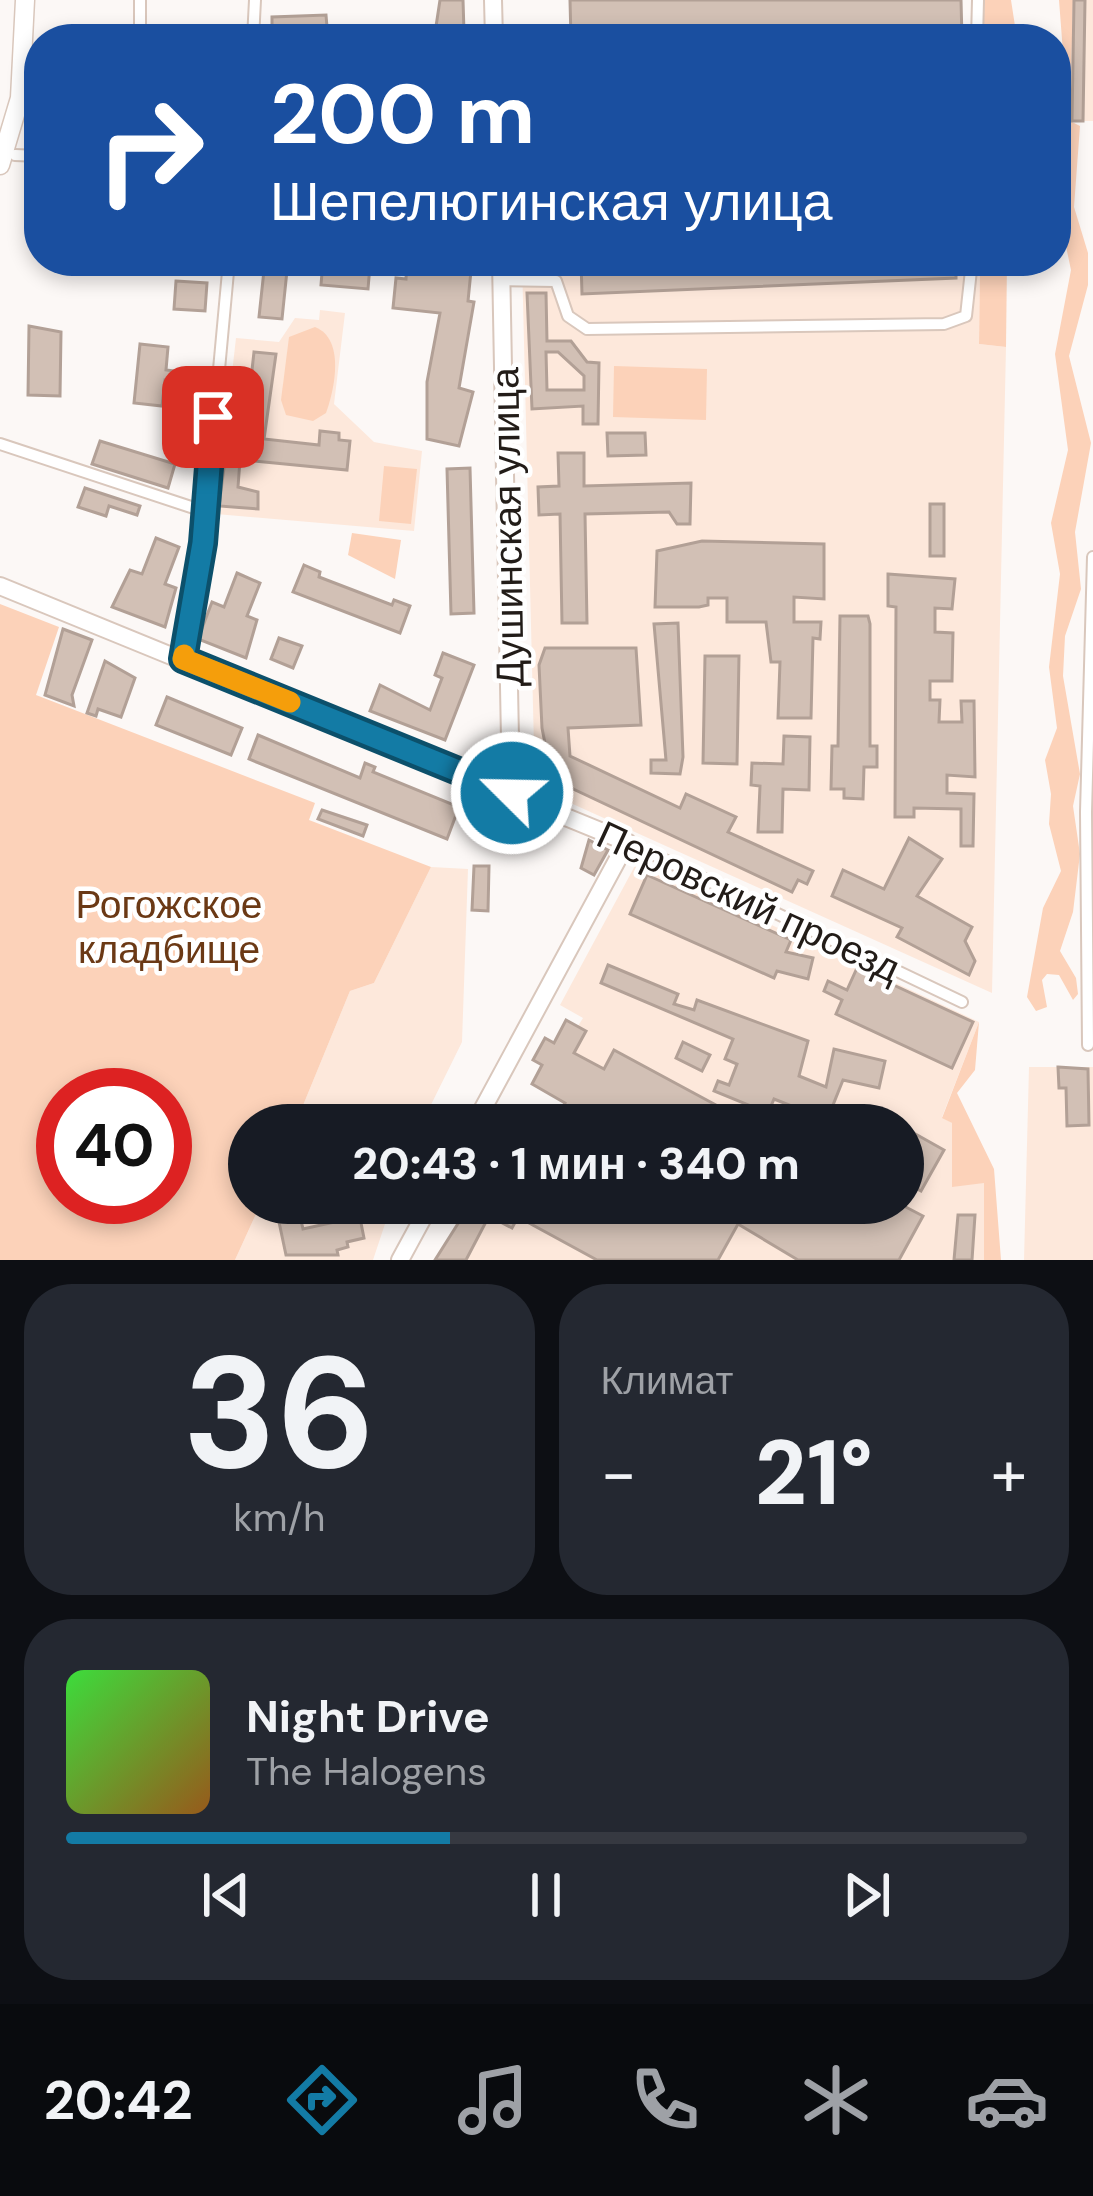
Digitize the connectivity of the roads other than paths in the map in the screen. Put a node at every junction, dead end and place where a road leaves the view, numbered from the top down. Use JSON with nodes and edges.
{"nodes":[{"id":1,"x":24,"y":33,"type":"edge"},
{"id":2,"x":8,"y":160,"type":"edge"},
{"id":3,"x":227,"y":276,"type":"edge"},
{"id":4,"x":501,"y":276,"type":"edge"},
{"id":5,"x":531,"y":276,"type":"edge"},
{"id":6,"x":970,"y":276,"type":"edge"},
{"id":7,"x":0,"y":444,"type":"edge"},
{"id":8,"x":203,"y":511,"type":"junction"},
{"id":9,"x":1093,"y":557,"type":"edge"},
{"id":10,"x":0,"y":586,"type":"edge"},
{"id":11,"x":183,"y":659,"type":"junction"},
{"id":12,"x":512,"y":793,"type":"junction"},
{"id":13,"x":627,"y":842,"type":"junction"},
{"id":14,"x":962,"y":1002,"type":"dead end"},
{"id":15,"x":1088,"y":1046,"type":"dead end"},
{"id":16,"x":485,"y":1104,"type":"edge"},
{"id":17,"x":420,"y":1224,"type":"edge"},
{"id":18,"x":400,"y":1260,"type":"edge"}],
"edges":[{"from":1,"to":2,"type":"main road"},
{"from":3,"to":8,"type":"street"},
{"from":4,"to":12,"type":"street","name":"Душинская улица"},
{"from":5,"to":6,"type":"street"},
{"from":7,"to":8,"type":"street"},
{"from":8,"to":11,"type":"street"},
{"from":9,"to":15,"type":"street"},
{"from":10,"to":11,"type":"street","name":"Перовский проезд"},
{"from":11,"to":12,"type":"street","name":"Перовский проезд"},
{"from":12,"to":13,"type":"street","name":"Перовский проезд"},
{"from":13,"to":14,"type":"street","name":"Перовский проезд"},
{"from":13,"to":16,"type":"street"},
{"from":17,"to":18,"type":"street"}]}
